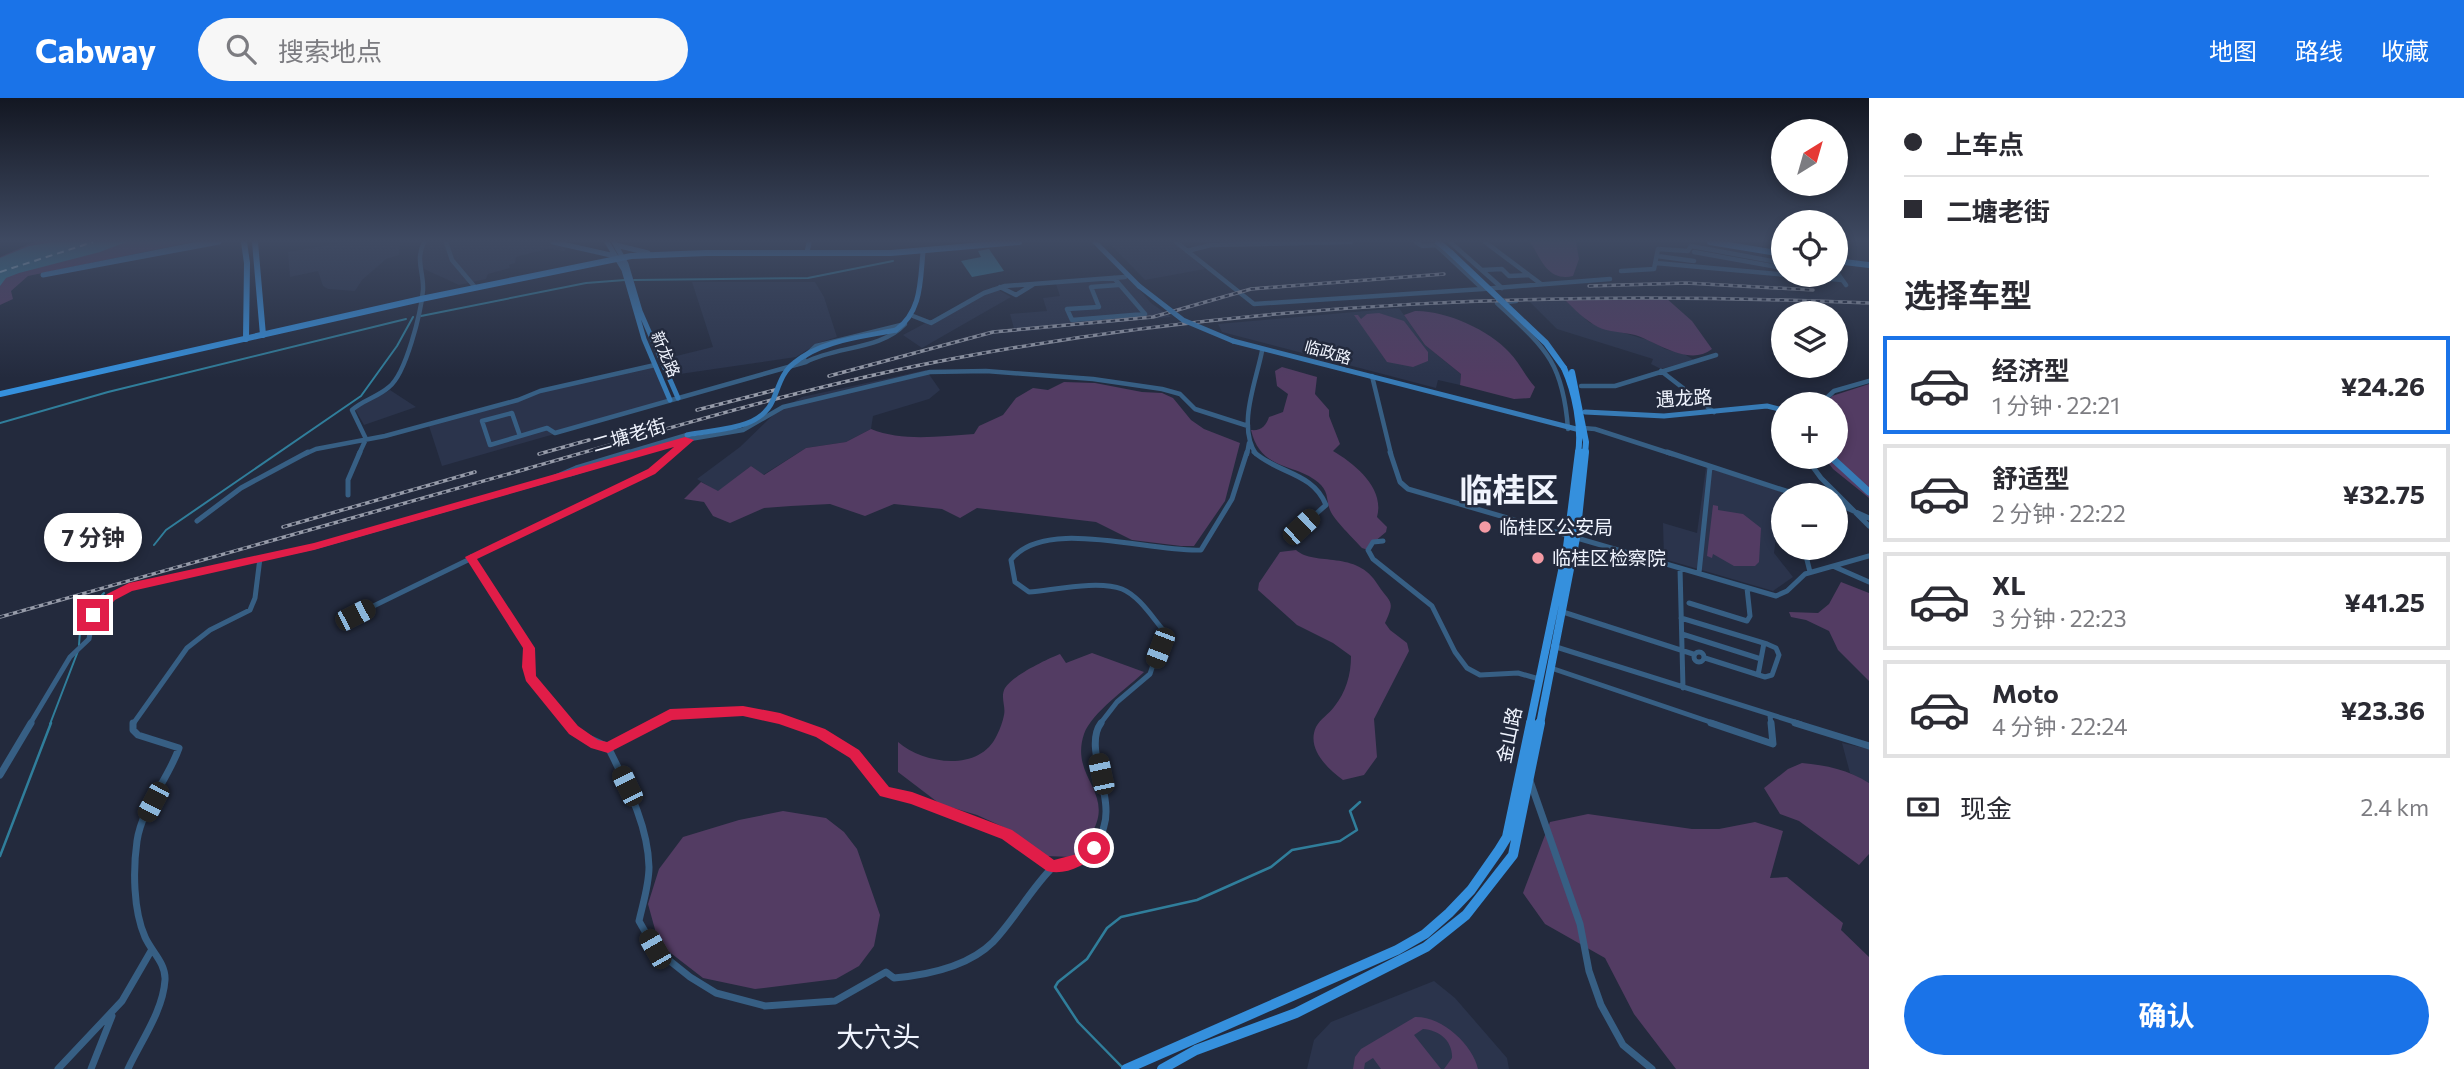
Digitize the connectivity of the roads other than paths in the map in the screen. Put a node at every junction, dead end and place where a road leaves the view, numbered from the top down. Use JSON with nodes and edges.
{"nodes":[{"id":1,"x":247,"y":287,"type":"edge"},
{"id":2,"x":260,"y":287,"type":"edge"},
{"id":3,"x":423,"y":287,"type":"edge"},
{"id":4,"x":468,"y":287,"type":"edge"},
{"id":5,"x":473,"y":287,"type":"edge"},
{"id":6,"x":631,"y":287,"type":"edge"},
{"id":7,"x":632,"y":287,"type":"edge"},
{"id":8,"x":917,"y":287,"type":"edge"},
{"id":9,"x":1000,"y":287,"type":"joint"},
{"id":10,"x":1029,"y":287,"type":"edge"},
{"id":11,"x":1091,"y":287,"type":"edge"},
{"id":12,"x":1121,"y":287,"type":"edge"},
{"id":13,"x":1142,"y":287,"type":"edge"},
{"id":14,"x":1233,"y":287,"type":"edge"},
{"id":15,"x":1489,"y":287,"type":"edge"},
{"id":16,"x":1509,"y":287,"type":"edge"},
{"id":17,"x":1502,"y":288,"type":"joint"},
{"id":18,"x":1483,"y":289,"type":"joint"},
{"id":19,"x":422,"y":298,"type":"junction"},
{"id":20,"x":1516,"y":301,"type":"dead end"},
{"id":21,"x":913,"y":316,"type":"junction"},
{"id":22,"x":263,"y":321,"type":"junction"},
{"id":23,"x":905,"y":324,"type":"junction"},
{"id":24,"x":246,"y":325,"type":"junction"},
{"id":25,"x":286,"y":328,"type":"junction"},
{"id":26,"x":263,"y":334,"type":"junction"},
{"id":27,"x":246,"y":338,"type":"junction"},
{"id":28,"x":222,"y":342,"type":"junction"},
{"id":29,"x":1262,"y":351,"type":"dead end"},
{"id":30,"x":1716,"y":355,"type":"dead end"},
{"id":31,"x":806,"y":362,"type":"junction"},
{"id":32,"x":654,"y":365,"type":"junction"},
{"id":33,"x":1661,"y":371,"type":"junction"},
{"id":34,"x":1372,"y":378,"type":"junction"},
{"id":35,"x":1869,"y":381,"type":"edge"},
{"id":36,"x":1581,"y":386,"type":"dead end"},
{"id":37,"x":1834,"y":392,"type":"edge"},
{"id":38,"x":0,"y":393,"type":"edge"},
{"id":39,"x":678,"y":398,"type":"junction"},
{"id":40,"x":670,"y":400,"type":"junction"},
{"id":41,"x":1771,"y":407,"type":"edge"},
{"id":42,"x":1585,"y":412,"type":"dead end"},
{"id":43,"x":1715,"y":413,"type":"junction"},
{"id":44,"x":1248,"y":426,"type":"junction"},
{"id":45,"x":1576,"y":429,"type":"junction"},
{"id":46,"x":520,"y":436,"type":"junction"},
{"id":47,"x":688,"y":437,"type":"junction"},
{"id":48,"x":366,"y":439,"type":"junction"},
{"id":49,"x":1249,"y":443,"type":"junction"},
{"id":50,"x":1710,"y":467,"type":"junction"},
{"id":51,"x":1814,"y":469,"type":"edge"},
{"id":52,"x":1843,"y":469,"type":"edge"},
{"id":53,"x":1771,"y":488,"type":"edge"},
{"id":54,"x":1869,"y":492,"type":"edge"},
{"id":55,"x":348,"y":495,"type":"dead end"},
{"id":56,"x":1848,"y":508,"type":"edge"},
{"id":57,"x":1854,"y":510,"type":"junction"},
{"id":58,"x":1869,"y":518,"type":"edge"},
{"id":59,"x":197,"y":520,"type":"dead end"},
{"id":60,"x":1869,"y":526,"type":"edge"},
{"id":61,"x":1301,"y":527,"type":"dead end"},
{"id":62,"x":1572,"y":537,"type":"junction"},
{"id":63,"x":1384,"y":541,"type":"dead end"},
{"id":64,"x":471,"y":557,"type":"junction"},
{"id":65,"x":260,"y":558,"type":"junction"},
{"id":66,"x":1868,"y":558,"type":"edge"},
{"id":67,"x":1807,"y":560,"type":"edge"},
{"id":68,"x":1680,"y":568,"type":"junction"},
{"id":69,"x":1835,"y":568,"type":"junction"},
{"id":70,"x":1811,"y":572,"type":"junction"},
{"id":71,"x":1699,"y":573,"type":"junction"},
{"id":72,"x":1869,"y":582,"type":"edge"},
{"id":73,"x":1747,"y":588,"type":"junction"},
{"id":74,"x":1689,"y":603,"type":"dead end"},
{"id":75,"x":1563,"y":612,"type":"junction"},
{"id":76,"x":355,"y":615,"type":"dead end"},
{"id":77,"x":1681,"y":618,"type":"junction"},
{"id":78,"x":1682,"y":634,"type":"junction"},
{"id":79,"x":1764,"y":643,"type":"junction"},
{"id":80,"x":1551,"y":645,"type":"junction"},
{"id":81,"x":1682,"y":651,"type":"junction"},
{"id":82,"x":1761,"y":659,"type":"junction"},
{"id":83,"x":1551,"y":668,"type":"junction"},
{"id":84,"x":1758,"y":675,"type":"junction"},
{"id":85,"x":1539,"y":679,"type":"junction"},
{"id":86,"x":1683,"y":688,"type":"junction"},
{"id":87,"x":1770,"y":716,"type":"junction"},
{"id":88,"x":1869,"y":746,"type":"edge"},
{"id":89,"x":608,"y":747,"type":"junction"},
{"id":90,"x":0,"y":775,"type":"edge"},
{"id":91,"x":1529,"y":778,"type":"junction"},
{"id":92,"x":1052,"y":867,"type":"junction"},
{"id":93,"x":151,"y":951,"type":"junction"},
{"id":94,"x":113,"y":1013,"type":"junction"},
{"id":95,"x":1128,"y":1068,"type":"edge"},
{"id":96,"x":58,"y":1069,"type":"edge"},
{"id":97,"x":91,"y":1069,"type":"edge"},
{"id":98,"x":128,"y":1069,"type":"edge"},
{"id":99,"x":1162,"y":1069,"type":"edge"},
{"id":100,"x":1652,"y":1069,"type":"edge"}],
"edges":[{"from":1,"to":24,"type":"main road"},
{"from":2,"to":22,"type":"main road"},
{"from":3,"to":19,"type":"street"},
{"from":4,"to":19,"type":"main road"},
{"from":5,"to":19,"type":"main road"},
{"from":6,"to":32,"type":"main road","name":"新龙路"},
{"from":7,"to":39,"type":"main road","name":"新龙路"},
{"from":8,"to":21,"type":"main road"},
{"from":9,"to":10,"type":"street"},
{"from":9,"to":21,"type":"street"},
{"from":11,"to":12,"type":"street"},
{"from":13,"to":34,"type":"main road","name":"临政路","bridge":true},
{"from":14,"to":18,"type":"street"},
{"from":15,"to":45,"type":"main road","name":"金山路","bridge":true},
{"from":16,"to":17,"type":"street"},
{"from":17,"to":18,"type":"street"},
{"from":19,"to":25,"type":"main road"},
{"from":19,"to":26,"type":"main road"},
{"from":19,"to":48,"type":"street"},
{"from":20,"to":45,"type":"street"},
{"from":21,"to":23,"type":"main road"},
{"from":22,"to":25,"type":"main road"},
{"from":22,"to":26,"type":"main road"},
{"from":23,"to":31,"type":"street"},
{"from":23,"to":31,"type":"street"},
{"from":23,"to":47,"type":"main road","bridge":true},
{"from":24,"to":27,"type":"main road"},
{"from":24,"to":28,"type":"main road"},
{"from":25,"to":26,"type":"main road"},
{"from":26,"to":27,"type":"main road"},
{"from":27,"to":28,"type":"main road"},
{"from":27,"to":38,"type":"main road"},
{"from":28,"to":38,"type":"main road"},
{"from":29,"to":44,"type":"street"},
{"from":30,"to":33,"type":"street"},
{"from":31,"to":39,"type":"street"},
{"from":32,"to":40,"type":"main road","name":"新龙路"},
{"from":32,"to":48,"type":"street"},
{"from":33,"to":36,"type":"street"},
{"from":33,"to":43,"type":"street"},
{"from":34,"to":45,"type":"main road","name":"临政路"},
{"from":34,"to":62,"type":"street"},
{"from":35,"to":37,"type":"street"},
{"from":39,"to":40,"type":"street"},
{"from":40,"to":46,"type":"street"},
{"from":41,"to":43,"type":"main road","name":"遇龙路"},
{"from":42,"to":43,"type":"main road","name":"遇龙路"},
{"from":44,"to":47,"type":"street","name":"二塘老街"},
{"from":44,"to":49,"type":"street"},
{"from":45,"to":50,"type":"street"},
{"from":45,"to":62,"type":"main road","name":"金山路"},
{"from":46,"to":46,"type":"street"},
{"from":47,"to":64,"type":"street"},
{"from":47,"to":65,"type":"street","name":"二塘老街"},
{"from":48,"to":55,"type":"street"},
{"from":48,"to":59,"type":"street"},
{"from":49,"to":61,"type":"street"},
{"from":49,"to":92,"type":"street"},
{"from":50,"to":53,"type":"street"},
{"from":50,"to":71,"type":"street"},
{"from":51,"to":57,"type":"street"},
{"from":52,"to":54,"type":"main road"},
{"from":56,"to":57,"type":"street"},
{"from":57,"to":58,"type":"street"},
{"from":57,"to":60,"type":"street"},
{"from":62,"to":68,"type":"street"},
{"from":62,"to":75,"type":"main road","name":"金山路"},
{"from":62,"to":80,"type":"main road","name":"金山路"},
{"from":63,"to":85,"type":"street"},
{"from":64,"to":76,"type":"street"},
{"from":64,"to":89,"type":"street"},
{"from":65,"to":90,"type":"street","name":"二塘老街"},
{"from":65,"to":93,"type":"street"},
{"from":66,"to":69,"type":"street"},
{"from":67,"to":70,"type":"street"},
{"from":68,"to":71,"type":"street"},
{"from":68,"to":77,"type":"street"},
{"from":69,"to":70,"type":"street"},
{"from":69,"to":72,"type":"street"},
{"from":70,"to":73,"type":"street"},
{"from":71,"to":73,"type":"street"},
{"from":73,"to":74,"type":"street"},
{"from":75,"to":80,"type":"main road","name":"金山路"},
{"from":75,"to":81,"type":"street"},
{"from":77,"to":78,"type":"street"},
{"from":77,"to":79,"type":"street"},
{"from":78,"to":81,"type":"street"},
{"from":78,"to":82,"type":"street"},
{"from":79,"to":82,"type":"street"},
{"from":79,"to":84,"type":"street"},
{"from":80,"to":83,"type":"main road","name":"金山路"},
{"from":80,"to":85,"type":"main road","name":"金山路"},
{"from":80,"to":86,"type":"street"},
{"from":81,"to":84,"type":"street"},
{"from":81,"to":86,"type":"street"},
{"from":82,"to":84,"type":"street"},
{"from":83,"to":87,"type":"street"},
{"from":83,"to":91,"type":"main road","name":"金山路"},
{"from":85,"to":95,"type":"main road","name":"金山路"},
{"from":86,"to":87,"type":"street"},
{"from":87,"to":88,"type":"street"},
{"from":89,"to":92,"type":"street"},
{"from":89,"to":92,"type":"street"},
{"from":91,"to":99,"type":"main road","name":"金山路"},
{"from":91,"to":100,"type":"street","name":"金山路"},
{"from":93,"to":94,"type":"street"},
{"from":93,"to":98,"type":"street"},
{"from":94,"to":96,"type":"street"},
{"from":94,"to":97,"type":"street"}]}
